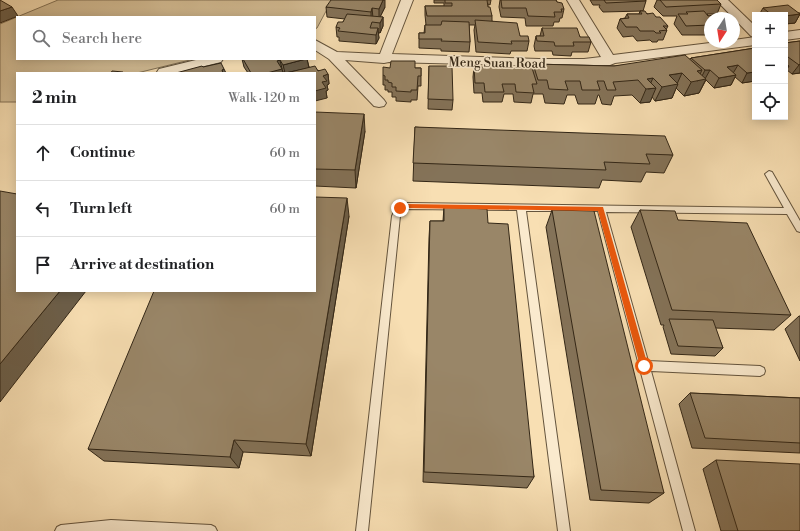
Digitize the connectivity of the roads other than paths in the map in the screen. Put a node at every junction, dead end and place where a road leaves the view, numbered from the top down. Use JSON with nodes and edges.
{"nodes":[{"id":1,"x":407,"y":0,"type":"edge"},
{"id":2,"x":573,"y":0,"type":"edge"},
{"id":3,"x":722,"y":0,"type":"edge"},
{"id":4,"x":752,"y":30,"type":"edge"},
{"id":5,"x":800,"y":34,"type":"edge"},
{"id":6,"x":788,"y":36,"type":"edge"},
{"id":7,"x":752,"y":41,"type":"edge"},
{"id":8,"x":316,"y":45,"type":"edge"},
{"id":9,"x":334,"y":56,"type":"junction"},
{"id":10,"x":384,"y":59,"type":"junction"},
{"id":11,"x":212,"y":60,"type":"edge"},
{"id":12,"x":610,"y":61,"type":"junction"},
{"id":13,"x":164,"y":72,"type":"edge"},
{"id":14,"x":380,"y":103,"type":"dead end"},
{"id":15,"x":769,"y":174,"type":"dead end"},
{"id":16,"x":521,"y":207,"type":"junction"},
{"id":17,"x":601,"y":208,"type":"junction"},
{"id":18,"x":790,"y":212,"type":"junction"},
{"id":19,"x":800,"y":229,"type":"edge"},
{"id":20,"x":644,"y":366,"type":"junction"},
{"id":21,"x":760,"y":371,"type":"dead end"},
{"id":22,"x":61,"y":531,"type":"edge"},
{"id":23,"x":211,"y":531,"type":"edge"},
{"id":24,"x":362,"y":531,"type":"edge"},
{"id":25,"x":564,"y":531,"type":"edge"},
{"id":26,"x":689,"y":531,"type":"edge"}],
"edges":[{"from":1,"to":10,"type":"street"},
{"from":2,"to":12,"type":"street"},
{"from":3,"to":4,"type":"street"},
{"from":5,"to":6,"type":"street"},
{"from":7,"to":12,"type":"street","name":"Meng Suan Road"},
{"from":8,"to":9,"type":"street","name":"Meng Suan Road"},
{"from":9,"to":10,"type":"street","name":"Meng Suan Road"},
{"from":9,"to":14,"type":"street","name":"Meng Suan Road"},
{"from":10,"to":12,"type":"street","name":"Meng Suan Road"},
{"from":11,"to":13,"type":"street"},
{"from":15,"to":18,"type":"lane"},
{"from":16,"to":17,"type":"lane"},
{"from":16,"to":24,"type":"lane"},
{"from":16,"to":25,"type":"lane"},
{"from":17,"to":18,"type":"lane"},
{"from":17,"to":20,"type":"lane"},
{"from":18,"to":19,"type":"lane"},
{"from":20,"to":21,"type":"lane"},
{"from":20,"to":26,"type":"lane"},
{"from":22,"to":23,"type":"lane"}]}
